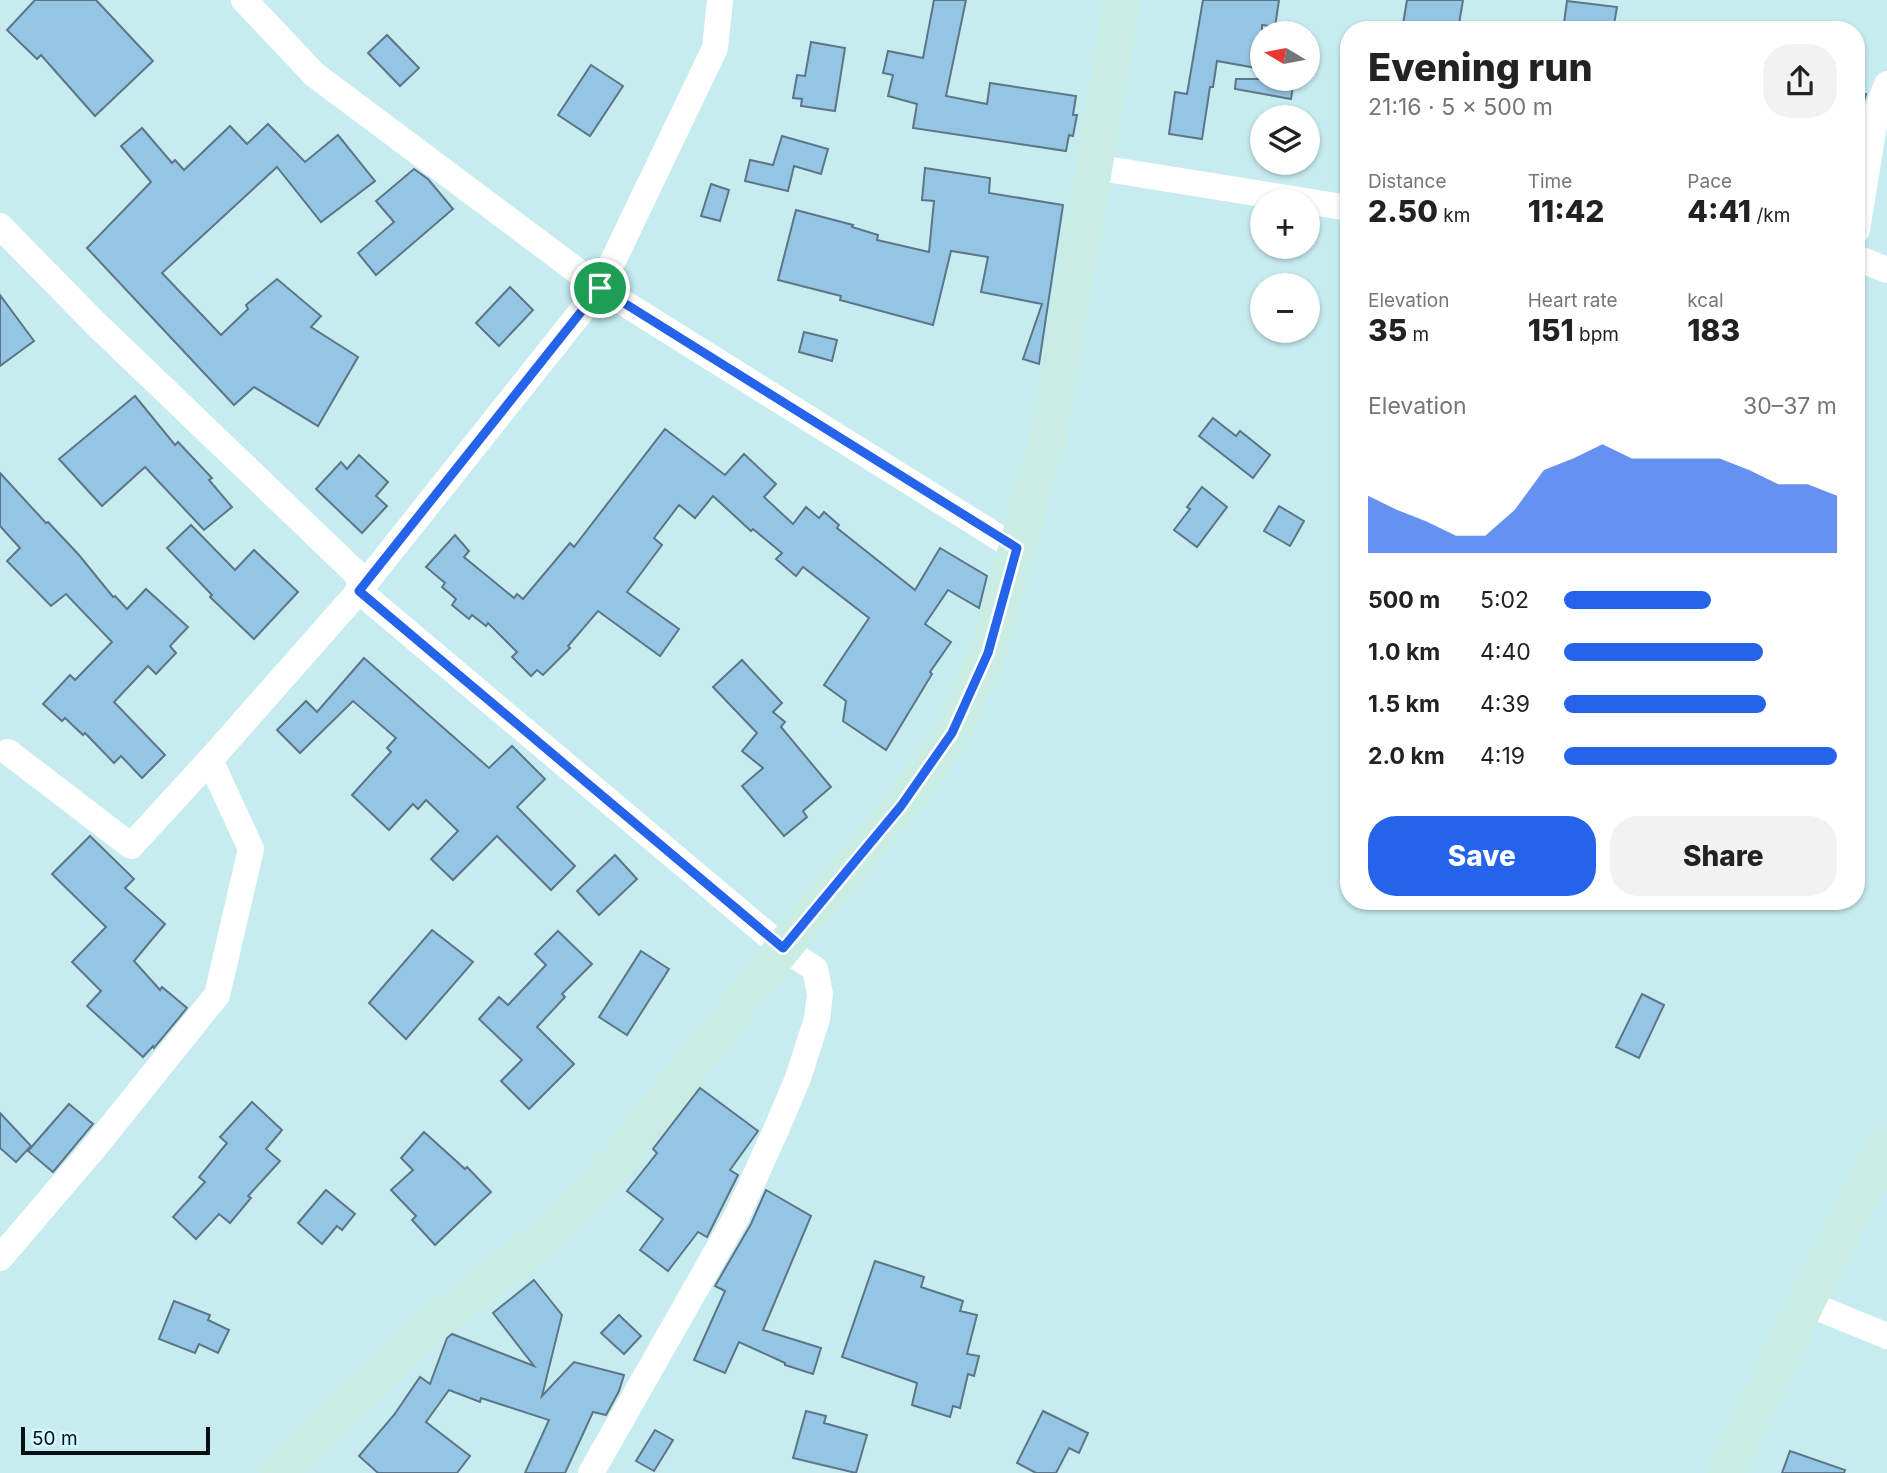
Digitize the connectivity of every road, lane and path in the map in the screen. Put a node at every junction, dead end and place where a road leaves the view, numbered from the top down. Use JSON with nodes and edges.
{"nodes":[{"id":1,"x":244,"y":0,"type":"edge"},
{"id":2,"x":720,"y":0,"type":"edge"},
{"id":3,"x":1122,"y":0,"type":"edge"},
{"id":4,"x":1887,"y":84,"type":"edge"},
{"id":5,"x":1094,"y":167,"type":"junction"},
{"id":6,"x":1865,"y":181,"type":"edge"},
{"id":7,"x":1340,"y":207,"type":"edge"},
{"id":8,"x":0,"y":226,"type":"edge"},
{"id":9,"x":1865,"y":261,"type":"edge"},
{"id":10,"x":1887,"y":270,"type":"edge"},
{"id":11,"x":600,"y":288,"type":"junction"},
{"id":12,"x":1017,"y":548,"type":"junction"},
{"id":13,"x":359,"y":591,"type":"junction"},
{"id":14,"x":3,"y":748,"type":"edge"},
{"id":15,"x":210,"y":760,"type":"junction"},
{"id":16,"x":783,"y":948,"type":"junction"},
{"id":17,"x":1887,"y":1144,"type":"edge"},
{"id":18,"x":0,"y":1258,"type":"edge"},
{"id":19,"x":1806,"y":1303,"type":"junction"},
{"id":20,"x":1887,"y":1336,"type":"edge"},
{"id":21,"x":278,"y":1473,"type":"edge"},
{"id":22,"x":591,"y":1473,"type":"edge"},
{"id":23,"x":1725,"y":1473,"type":"edge"}],
"edges":[{"from":1,"to":11,"type":"street"},
{"from":2,"to":11,"type":"street"},
{"from":3,"to":5,"type":"street"},
{"from":4,"to":6,"type":"street"},
{"from":5,"to":7,"type":"street"},
{"from":5,"to":12,"type":"street"},
{"from":8,"to":13,"type":"street"},
{"from":9,"to":10,"type":"street"},
{"from":11,"to":12,"type":"street"},
{"from":11,"to":13,"type":"street"},
{"from":12,"to":16,"type":"street"},
{"from":13,"to":15,"type":"street"},
{"from":13,"to":16,"type":"street"},
{"from":14,"to":15,"type":"street"},
{"from":15,"to":18,"type":"street"},
{"from":16,"to":21,"type":"street"},
{"from":16,"to":22,"type":"street"},
{"from":17,"to":19,"type":"street"},
{"from":19,"to":20,"type":"street"},
{"from":19,"to":23,"type":"street"}]}
